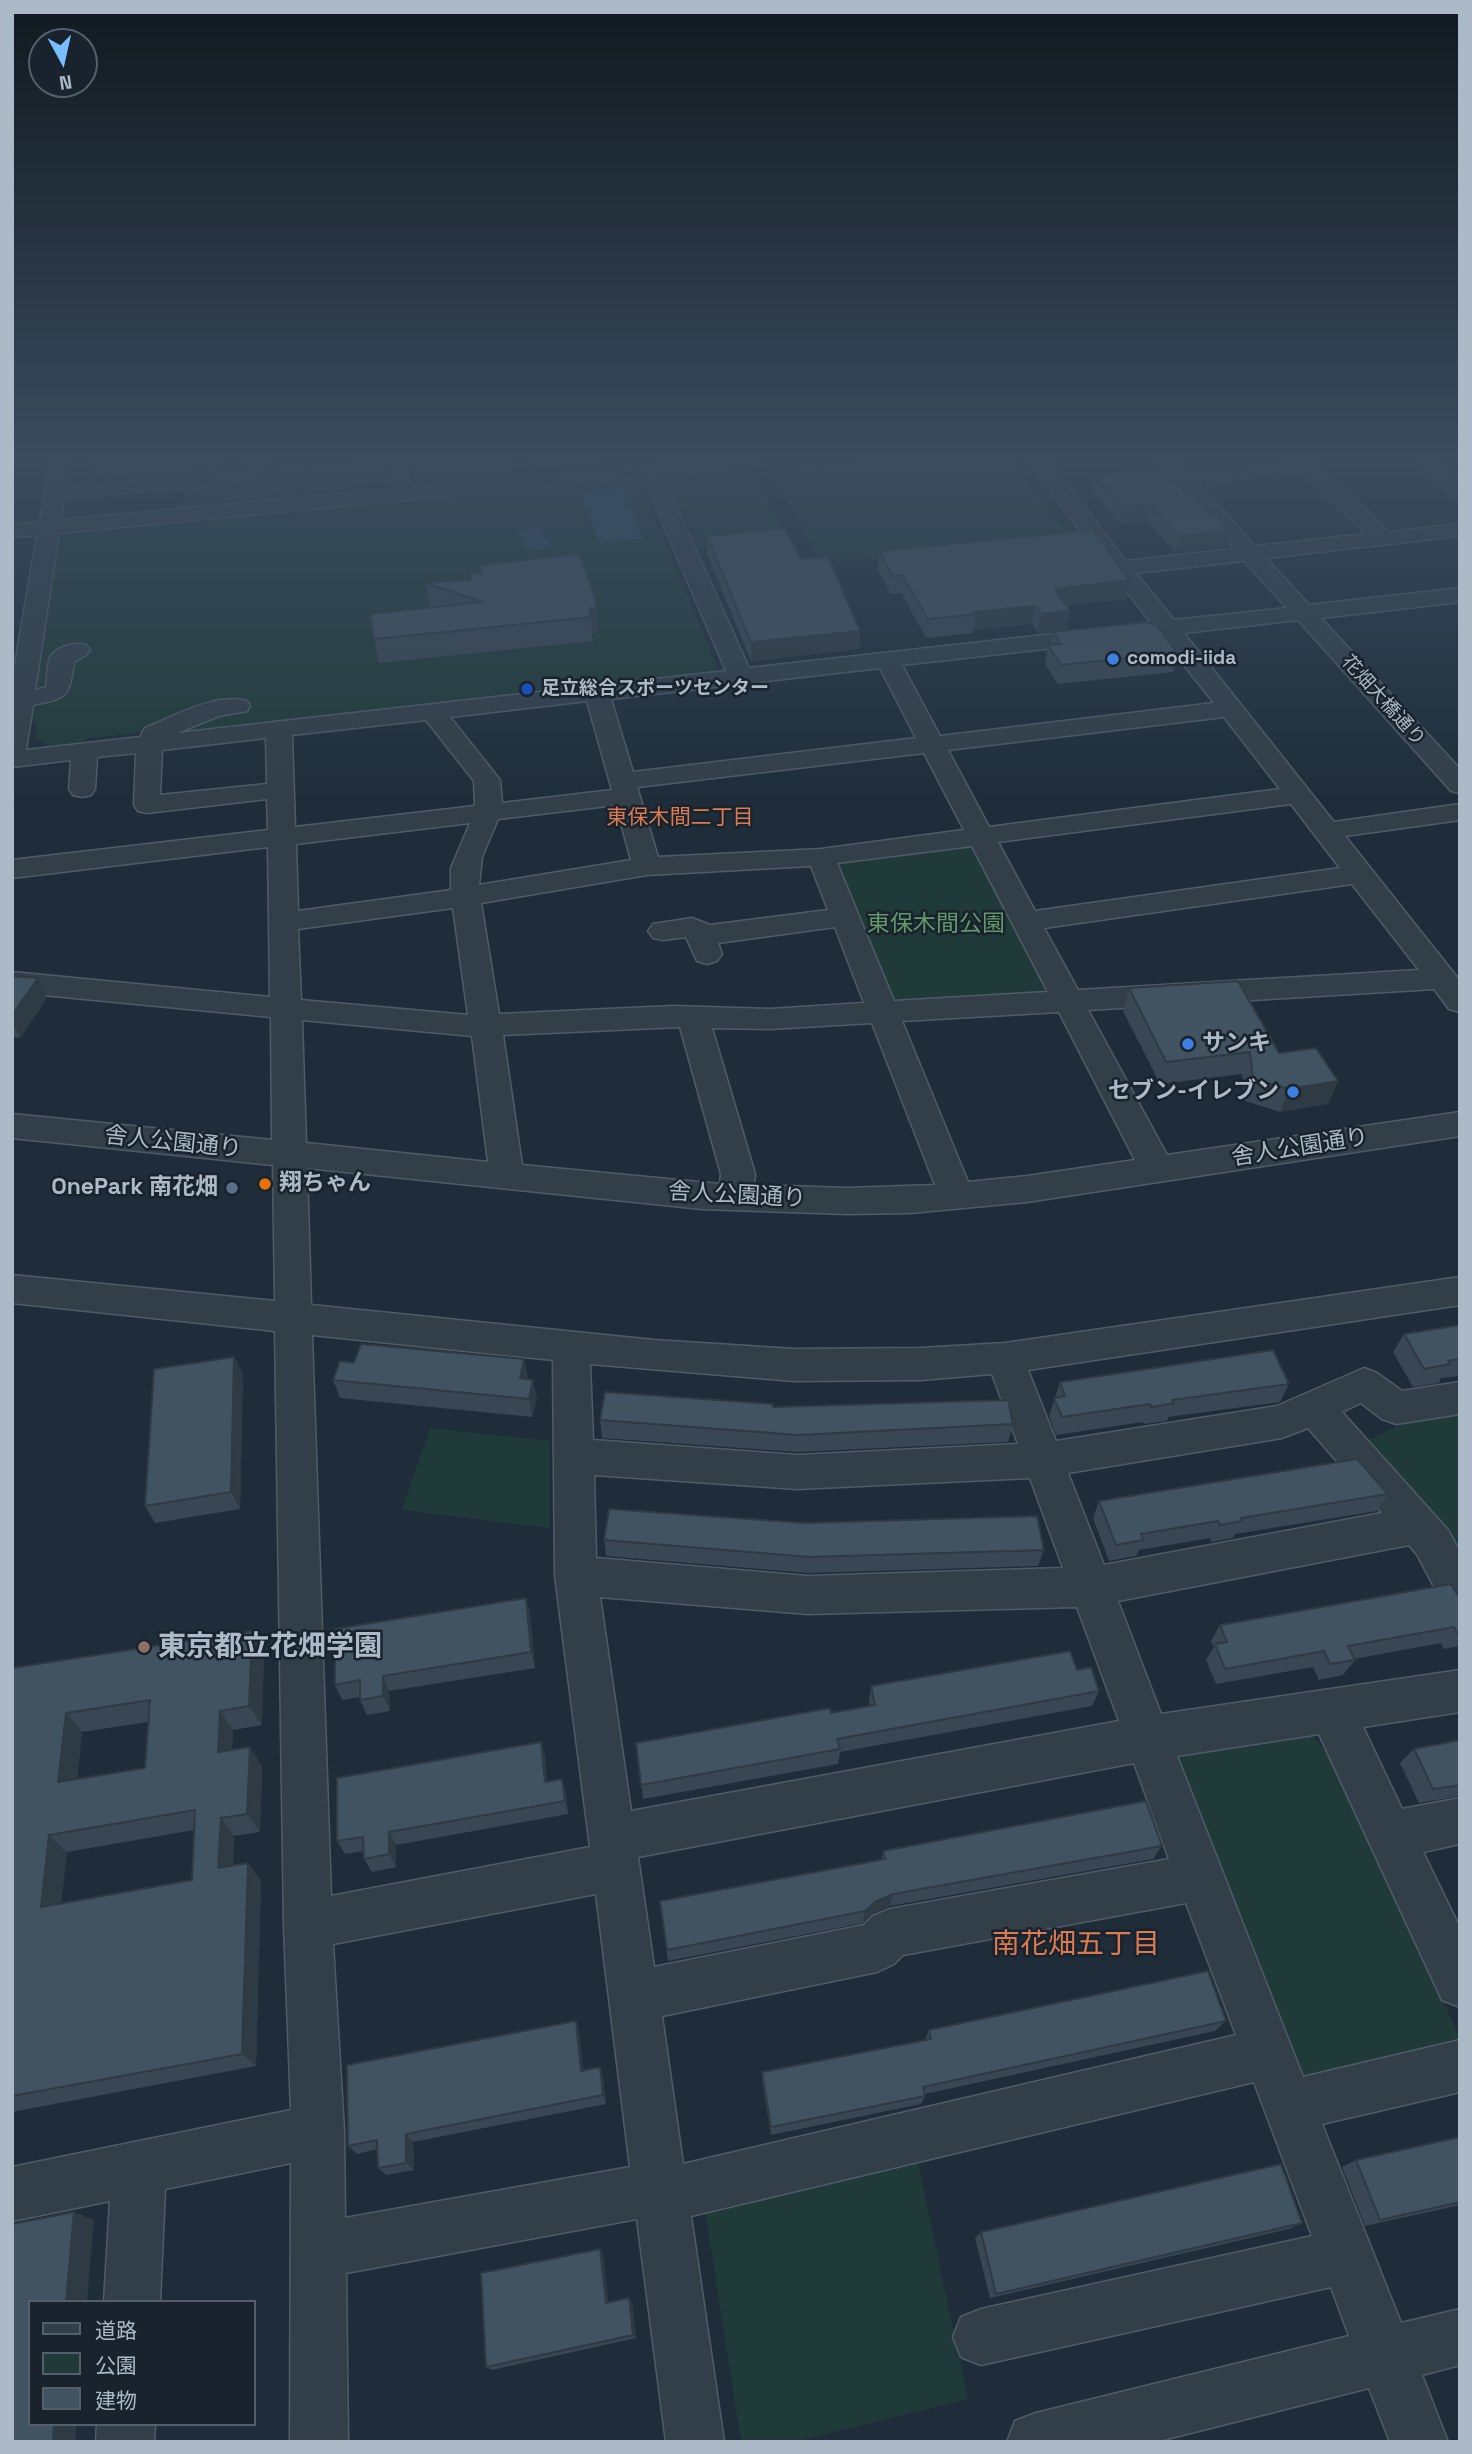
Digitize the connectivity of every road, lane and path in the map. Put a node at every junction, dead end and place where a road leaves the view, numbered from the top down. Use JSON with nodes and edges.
{"nodes":[{"id":1,"x":43,"y":576,"type":"edge"},
{"id":2,"x":696,"y":576,"type":"edge"},
{"id":3,"x":1126,"y":576,"type":"edge"},
{"id":4,"x":1269,"y":576,"type":"edge"},
{"id":5,"x":1454,"y":601,"type":"edge"},
{"id":6,"x":1303,"y":613,"type":"junction"},
{"id":7,"x":37,"y":615,"type":"junction"},
{"id":8,"x":12,"y":618,"type":"edge"},
{"id":9,"x":1167,"y":629,"type":"junction"},
{"id":10,"x":78,"y":650,"type":"dead end"},
{"id":11,"x":888,"y":661,"type":"junction"},
{"id":12,"x":741,"y":678,"type":"junction"},
{"id":13,"x":21,"y":687,"type":"edge"},
{"id":14,"x":609,"y":693,"type":"junction"},
{"id":15,"x":239,"y":706,"type":"dead end"},
{"id":16,"x":1230,"y":709,"type":"junction"},
{"id":17,"x":434,"y":713,"type":"junction"},
{"id":18,"x":279,"y":730,"type":"junction"},
{"id":19,"x":153,"y":744,"type":"junction"},
{"id":20,"x":934,"y":745,"type":"junction"},
{"id":21,"x":85,"y":751,"type":"junction"},
{"id":22,"x":12,"y":759,"type":"edge"},
{"id":23,"x":1460,"y":785,"type":"edge"},
{"id":24,"x":624,"y":788,"type":"junction"},
{"id":25,"x":82,"y":789,"type":"dead end"},
{"id":26,"x":280,"y":790,"type":"junction"},
{"id":27,"x":1297,"y":795,"type":"junction"},
{"id":28,"x":488,"y":812,"type":"junction"},
{"id":29,"x":1460,"y":813,"type":"edge"},
{"id":30,"x":1325,"y":831,"type":"junction"},
{"id":31,"x":981,"y":835,"type":"junction"},
{"id":32,"x":281,"y":838,"type":"junction"},
{"id":33,"x":821,"y":857,"type":"junction"},
{"id":34,"x":648,"y":866,"type":"junction"},
{"id":35,"x":12,"y":869,"type":"edge"},
{"id":36,"x":1359,"y":874,"type":"junction"},
{"id":37,"x":465,"y":895,"type":"junction"},
{"id":38,"x":844,"y":917,"type":"junction"},
{"id":39,"x":1027,"y":921,"type":"junction"},
{"id":40,"x":283,"y":922,"type":"junction"},
{"id":41,"x":663,"y":931,"type":"dead end"},
{"id":42,"x":12,"y":982,"type":"edge"},
{"id":43,"x":1451,"y":990,"type":"edge"},
{"id":44,"x":1069,"y":1001,"type":"junction"},
{"id":45,"x":285,"y":1009,"type":"junction"},
{"id":46,"x":882,"y":1012,"type":"junction"},
{"id":47,"x":692,"y":1016,"type":"junction"},
{"id":48,"x":486,"y":1026,"type":"junction"},
{"id":49,"x":1460,"y":1124,"type":"edge"},
{"id":50,"x":12,"y":1126,"type":"edge"},
{"id":51,"x":289,"y":1155,"type":"junction"},
{"id":52,"x":1157,"y":1169,"type":"junction"},
{"id":53,"x":505,"y":1177,"type":"junction"},
{"id":54,"x":956,"y":1195,"type":"junction"},
{"id":55,"x":735,"y":1198,"type":"junction"},
{"id":56,"x":12,"y":1289,"type":"edge"},
{"id":57,"x":1460,"y":1291,"type":"edge"},
{"id":58,"x":293,"y":1318,"type":"junction"},
{"id":59,"x":571,"y":1346,"type":"junction"},
{"id":60,"x":1005,"y":1358,"type":"junction"},
{"id":61,"x":1460,"y":1398,"type":"edge"},
{"id":62,"x":1315,"y":1408,"type":"junction"},
{"id":63,"x":572,"y":1455,"type":"junction"},
{"id":64,"x":1042,"y":1460,"type":"junction"},
{"id":65,"x":1418,"y":1525,"type":"junction"},
{"id":66,"x":576,"y":1576,"type":"junction"},
{"id":67,"x":1091,"y":1587,"type":"junction"},
{"id":68,"x":1460,"y":1594,"type":"edge"},
{"id":69,"x":1460,"y":1691,"type":"edge"},
{"id":70,"x":1331,"y":1710,"type":"junction"},
{"id":71,"x":1149,"y":1738,"type":"junction"},
{"id":72,"x":1460,"y":1821,"type":"edge"},
{"id":73,"x":1390,"y":1835,"type":"junction"},
{"id":74,"x":614,"y":1852,"type":"junction"},
{"id":75,"x":1200,"y":1877,"type":"junction"},
{"id":76,"x":308,"y":1925,"type":"junction"},
{"id":77,"x":1460,"y":1982,"type":"edge"},
{"id":78,"x":635,"y":1996,"type":"junction"},
{"id":79,"x":1268,"y":2053,"type":"junction"},
{"id":80,"x":1460,"y":2066,"type":"edge"},
{"id":81,"x":1289,"y":2106,"type":"junction"},
{"id":82,"x":318,"y":2131,"type":"junction"},
{"id":83,"x":139,"y":2169,"type":"junction"},
{"id":84,"x":12,"y":2194,"type":"edge"},
{"id":85,"x":662,"y":2196,"type":"junction"},
{"id":86,"x":320,"y":2250,"type":"junction"},
{"id":87,"x":1345,"y":2256,"type":"junction"},
{"id":88,"x":132,"y":2300,"type":"edge"},
{"id":89,"x":981,"y":2337,"type":"dead end"},
{"id":90,"x":1460,"y":2337,"type":"edge"},
{"id":91,"x":1385,"y":2357,"type":"junction"},
{"id":92,"x":319,"y":2442,"type":"edge"},
{"id":93,"x":695,"y":2442,"type":"edge"},
{"id":94,"x":1036,"y":2442,"type":"edge"},
{"id":95,"x":1419,"y":2442,"type":"edge"}],
"edges":[{"from":1,"to":7,"type":"street"},
{"from":2,"to":12,"type":"street"},
{"from":3,"to":9,"type":"street"},
{"from":4,"to":6,"type":"street","name":"花畑大橋通り"},
{"from":5,"to":6,"type":"street"},
{"from":6,"to":9,"type":"street"},
{"from":6,"to":23,"type":"street","name":"花畑大橋通り"},
{"from":7,"to":8,"type":"street"},
{"from":7,"to":13,"type":"street"},
{"from":9,"to":11,"type":"street"},
{"from":9,"to":16,"type":"street"},
{"from":10,"to":13,"type":"street"},
{"from":11,"to":12,"type":"street"},
{"from":11,"to":20,"type":"street"},
{"from":12,"to":14,"type":"street"},
{"from":13,"to":22,"type":"street"},
{"from":14,"to":17,"type":"street"},
{"from":14,"to":24,"type":"street"},
{"from":15,"to":19,"type":"street"},
{"from":16,"to":20,"type":"street"},
{"from":16,"to":27,"type":"street"},
{"from":17,"to":18,"type":"street"},
{"from":17,"to":28,"type":"street"},
{"from":18,"to":19,"type":"street"},
{"from":18,"to":26,"type":"street"},
{"from":19,"to":21,"type":"street"},
{"from":19,"to":26,"type":"street"},
{"from":20,"to":24,"type":"street"},
{"from":20,"to":31,"type":"street"},
{"from":21,"to":22,"type":"street"},
{"from":21,"to":25,"type":"street"},
{"from":24,"to":28,"type":"street"},
{"from":24,"to":34,"type":"street"},
{"from":26,"to":32,"type":"street"},
{"from":27,"to":30,"type":"street"},
{"from":27,"to":31,"type":"street"},
{"from":28,"to":32,"type":"street"},
{"from":28,"to":37,"type":"street"},
{"from":29,"to":30,"type":"street"},
{"from":30,"to":36,"type":"street"},
{"from":31,"to":33,"type":"street"},
{"from":31,"to":39,"type":"street"},
{"from":32,"to":35,"type":"street"},
{"from":32,"to":40,"type":"street"},
{"from":33,"to":34,"type":"street"},
{"from":33,"to":38,"type":"street"},
{"from":34,"to":37,"type":"street"},
{"from":36,"to":39,"type":"street"},
{"from":36,"to":43,"type":"street"},
{"from":37,"to":40,"type":"street"},
{"from":37,"to":48,"type":"street"},
{"from":38,"to":41,"type":"street"},
{"from":38,"to":46,"type":"street"},
{"from":39,"to":44,"type":"street"},
{"from":40,"to":45,"type":"street"},
{"from":42,"to":45,"type":"street"},
{"from":43,"to":44,"type":"street"},
{"from":44,"to":46,"type":"street"},
{"from":44,"to":52,"type":"street"},
{"from":45,"to":48,"type":"street"},
{"from":45,"to":51,"type":"street"},
{"from":46,"to":47,"type":"street"},
{"from":46,"to":54,"type":"street"},
{"from":47,"to":48,"type":"street"},
{"from":47,"to":55,"type":"street"},
{"from":48,"to":53,"type":"street"},
{"from":49,"to":52,"type":"street","name":"舎人公園通り"},
{"from":50,"to":51,"type":"street","name":"舎人公園通り"},
{"from":51,"to":53,"type":"street","name":"舎人公園通り"},
{"from":51,"to":58,"type":"street"},
{"from":52,"to":54,"type":"street","name":"舎人公園通り"},
{"from":53,"to":55,"type":"street","name":"舎人公園通り"},
{"from":54,"to":55,"type":"street","name":"舎人公園通り"},
{"from":56,"to":58,"type":"street"},
{"from":57,"to":60,"type":"street"},
{"from":58,"to":59,"type":"street"},
{"from":58,"to":76,"type":"street"},
{"from":59,"to":60,"type":"street"},
{"from":59,"to":63,"type":"street"},
{"from":60,"to":64,"type":"street"},
{"from":61,"to":62,"type":"street"},
{"from":62,"to":64,"type":"street"},
{"from":62,"to":65,"type":"street"},
{"from":63,"to":64,"type":"street"},
{"from":63,"to":66,"type":"street"},
{"from":64,"to":67,"type":"street"},
{"from":65,"to":67,"type":"street"},
{"from":65,"to":68,"type":"street"},
{"from":66,"to":67,"type":"street"},
{"from":66,"to":74,"type":"street"},
{"from":67,"to":71,"type":"street"},
{"from":69,"to":70,"type":"street"},
{"from":70,"to":71,"type":"street"},
{"from":70,"to":73,"type":"street"},
{"from":71,"to":74,"type":"street"},
{"from":71,"to":75,"type":"street"},
{"from":72,"to":73,"type":"street"},
{"from":73,"to":77,"type":"street"},
{"from":74,"to":76,"type":"street"},
{"from":74,"to":78,"type":"street"},
{"from":75,"to":78,"type":"street"},
{"from":75,"to":79,"type":"street"},
{"from":76,"to":82,"type":"street"},
{"from":78,"to":85,"type":"street"},
{"from":79,"to":81,"type":"street"},
{"from":79,"to":85,"type":"street"},
{"from":80,"to":81,"type":"street"},
{"from":81,"to":87,"type":"street"},
{"from":82,"to":83,"type":"street"},
{"from":82,"to":86,"type":"street"},
{"from":83,"to":84,"type":"street"},
{"from":83,"to":88,"type":"street"},
{"from":85,"to":86,"type":"street"},
{"from":85,"to":93,"type":"street"},
{"from":86,"to":92,"type":"street"},
{"from":87,"to":89,"type":"street"},
{"from":87,"to":91,"type":"street"},
{"from":90,"to":91,"type":"street"},
{"from":91,"to":94,"type":"street"},
{"from":91,"to":95,"type":"street"}]}
